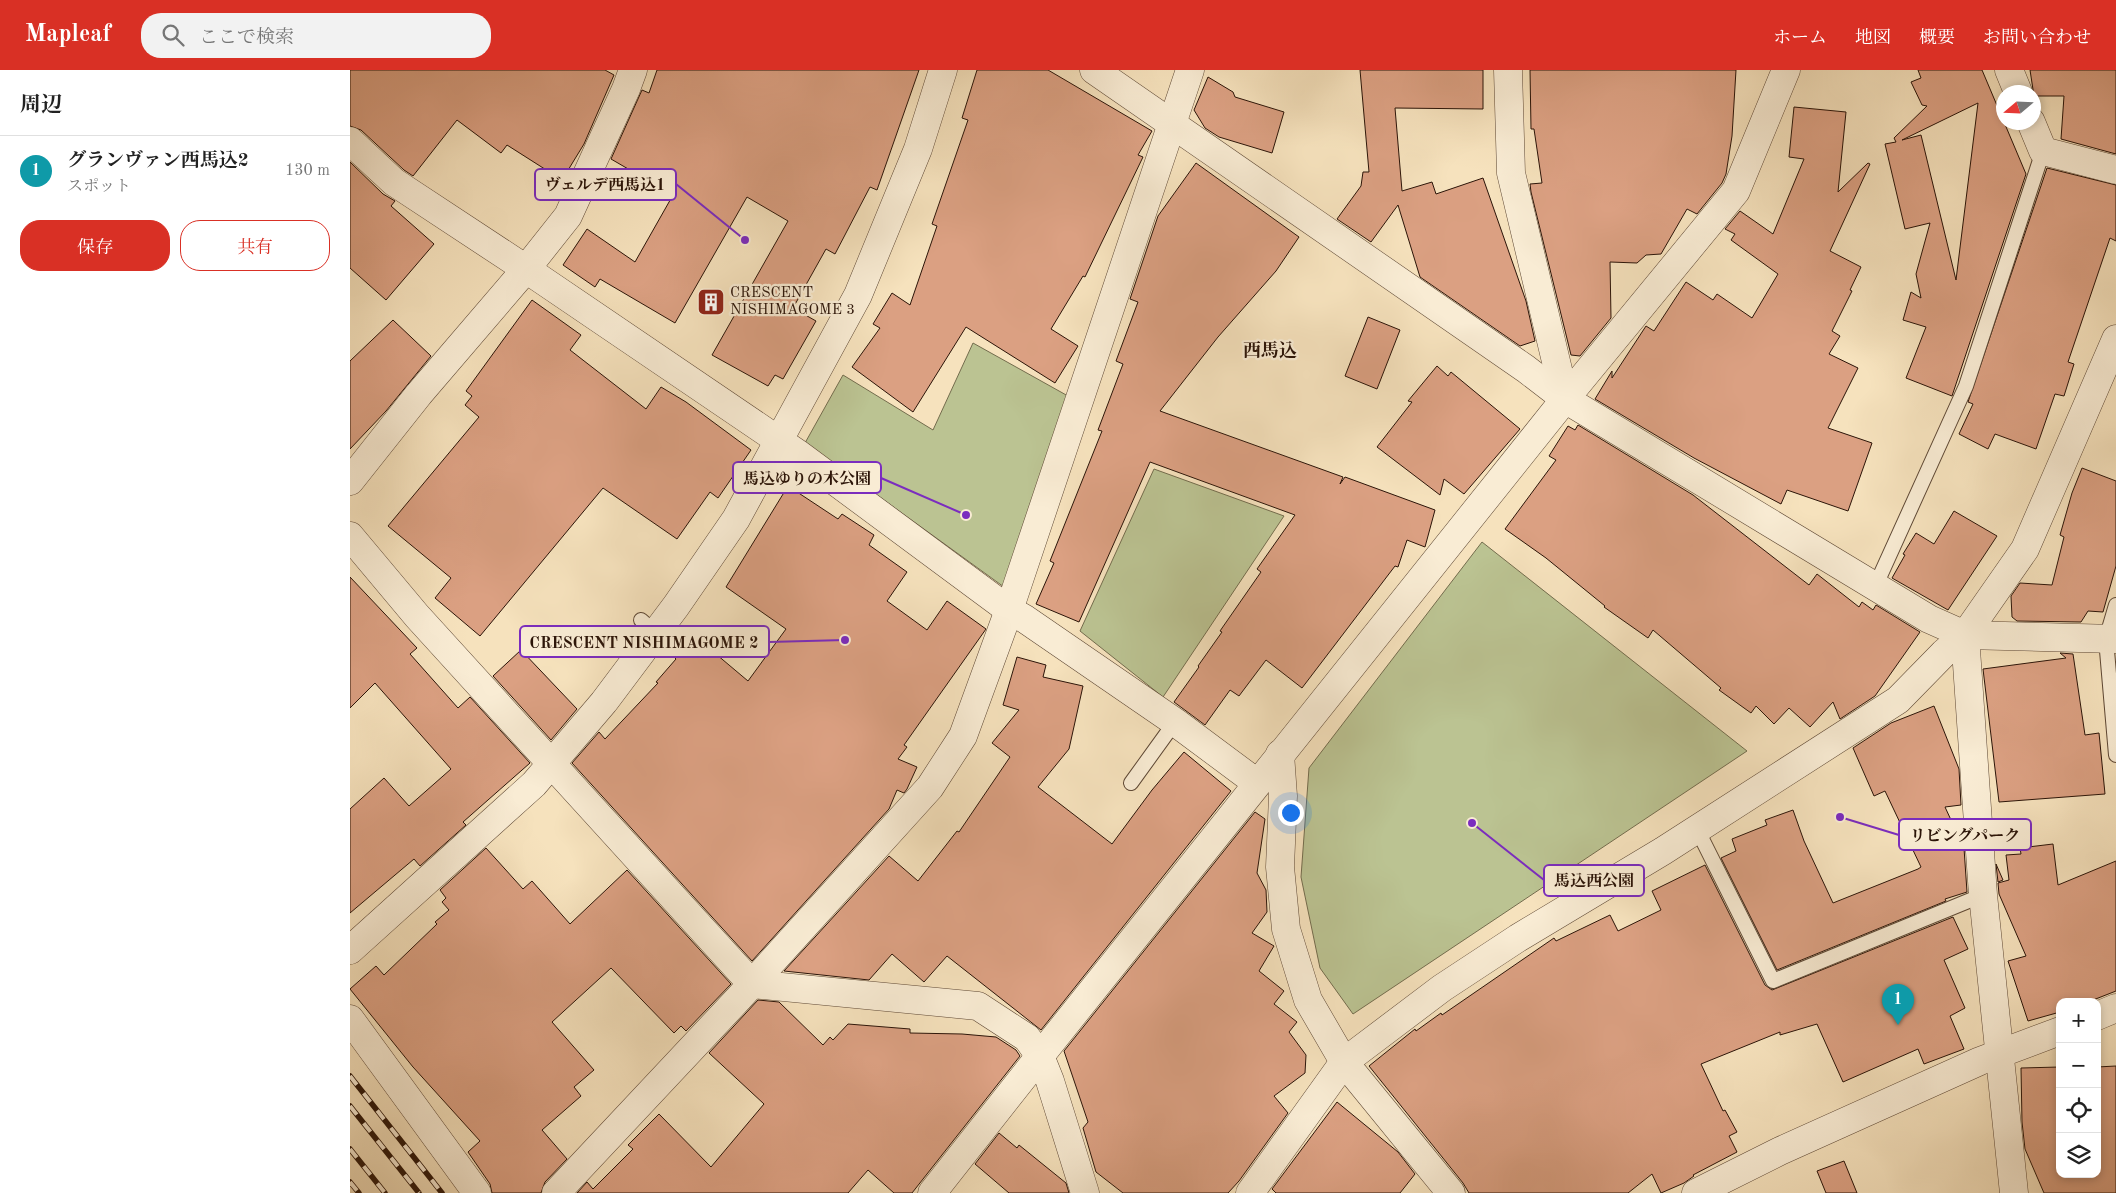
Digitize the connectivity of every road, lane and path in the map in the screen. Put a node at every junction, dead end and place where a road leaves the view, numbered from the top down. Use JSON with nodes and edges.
{"nodes":[{"id":1,"x":633,"y":70,"type":"edge"},
{"id":2,"x":943,"y":70,"type":"edge"},
{"id":3,"x":1094,"y":70,"type":"edge"},
{"id":4,"x":1190,"y":70,"type":"edge"},
{"id":5,"x":1508,"y":70,"type":"edge"},
{"id":6,"x":1786,"y":70,"type":"edge"},
{"id":7,"x":2009,"y":70,"type":"edge"},
{"id":8,"x":2015,"y":85,"type":"edge"},
{"id":9,"x":1171,"y":124,"type":"junction"},
{"id":10,"x":2034,"y":130,"type":"edge"},
{"id":11,"x":350,"y":141,"type":"edge"},
{"id":12,"x":2043,"y":151,"type":"junction"},
{"id":13,"x":2116,"y":170,"type":"edge"},
{"id":14,"x":526,"y":269,"type":"junction"},
{"id":15,"x":2116,"y":339,"type":"edge"},
{"id":16,"x":1565,"y":399,"type":"junction"},
{"id":17,"x":779,"y":441,"type":"junction"},
{"id":18,"x":350,"y":481,"type":"edge"},
{"id":19,"x":350,"y":536,"type":"edge"},
{"id":20,"x":1875,"y":587,"type":"junction"},
{"id":21,"x":2116,"y":605,"type":"edge"},
{"id":22,"x":1009,"y":610,"type":"junction"},
{"id":23,"x":1965,"y":635,"type":"junction"},
{"id":24,"x":2111,"y":639,"type":"edge"},
{"id":25,"x":1175,"y":722,"type":"junction"},
{"id":26,"x":1280,"y":754,"type":"junction"},
{"id":27,"x":2116,"y":755,"type":"edge"},
{"id":28,"x":553,"y":764,"type":"junction"},
{"id":29,"x":1131,"y":783,"type":"dead end"},
{"id":30,"x":1257,"y":783,"type":"junction"},
{"id":31,"x":1697,"y":829,"type":"junction"},
{"id":32,"x":1983,"y":895,"type":"junction"},
{"id":33,"x":350,"y":950,"type":"edge"},
{"id":34,"x":752,"y":984,"type":"junction"},
{"id":35,"x":2116,"y":1008,"type":"edge"},
{"id":36,"x":2101,"y":1014,"type":"edge"},
{"id":37,"x":350,"y":1019,"type":"edge"},
{"id":38,"x":2056,"y":1032,"type":"edge"},
{"id":39,"x":1998,"y":1054,"type":"junction"},
{"id":40,"x":1040,"y":1056,"type":"junction"},
{"id":41,"x":1344,"y":1062,"type":"junction"},
{"id":42,"x":477,"y":1193,"type":"edge"},
{"id":43,"x":556,"y":1193,"type":"edge"},
{"id":44,"x":932,"y":1193,"type":"edge"},
{"id":45,"x":1085,"y":1193,"type":"edge"},
{"id":46,"x":1250,"y":1193,"type":"edge"},
{"id":47,"x":1451,"y":1193,"type":"edge"},
{"id":48,"x":1696,"y":1193,"type":"edge"},
{"id":49,"x":2014,"y":1193,"type":"edge"}],
"edges":[{"from":1,"to":14,"type":"street"},
{"from":2,"to":17,"type":"street"},
{"from":3,"to":9,"type":"street"},
{"from":4,"to":9,"type":"street"},
{"from":5,"to":16,"type":"street"},
{"from":6,"to":16,"type":"street"},
{"from":7,"to":8,"type":"street"},
{"from":9,"to":16,"type":"street"},
{"from":9,"to":22,"type":"street"},
{"from":10,"to":12,"type":"street"},
{"from":11,"to":14,"type":"street"},
{"from":12,"to":13,"type":"street"},
{"from":12,"to":20,"type":"lane"},
{"from":14,"to":17,"type":"street"},
{"from":14,"to":18,"type":"street"},
{"from":15,"to":23,"type":"street"},
{"from":16,"to":20,"type":"street"},
{"from":16,"to":26,"type":"street"},
{"from":17,"to":22,"type":"street"},
{"from":17,"to":28,"type":"street"},
{"from":19,"to":28,"type":"street"},
{"from":20,"to":23,"type":"street"},
{"from":21,"to":24,"type":"lane"},
{"from":22,"to":25,"type":"street"},
{"from":22,"to":34,"type":"street"},
{"from":23,"to":24,"type":"street"},
{"from":23,"to":31,"type":"street"},
{"from":23,"to":32,"type":"street"},
{"from":24,"to":27,"type":"lane"},
{"from":25,"to":29,"type":"lane"},
{"from":25,"to":30,"type":"street"},
{"from":26,"to":30,"type":"street"},
{"from":26,"to":41,"type":"street"},
{"from":28,"to":33,"type":"street"},
{"from":28,"to":34,"type":"street"},
{"from":30,"to":40,"type":"street"},
{"from":31,"to":32,"type":"lane"},
{"from":31,"to":41,"type":"street"},
{"from":32,"to":39,"type":"street"},
{"from":34,"to":40,"type":"street"},
{"from":34,"to":43,"type":"street"},
{"from":35,"to":36,"type":"street"},
{"from":37,"to":42,"type":"street"},
{"from":38,"to":39,"type":"street"},
{"from":39,"to":48,"type":"street"},
{"from":39,"to":49,"type":"street"},
{"from":40,"to":44,"type":"street"},
{"from":40,"to":45,"type":"street"},
{"from":41,"to":46,"type":"street"},
{"from":41,"to":47,"type":"street"}]}
